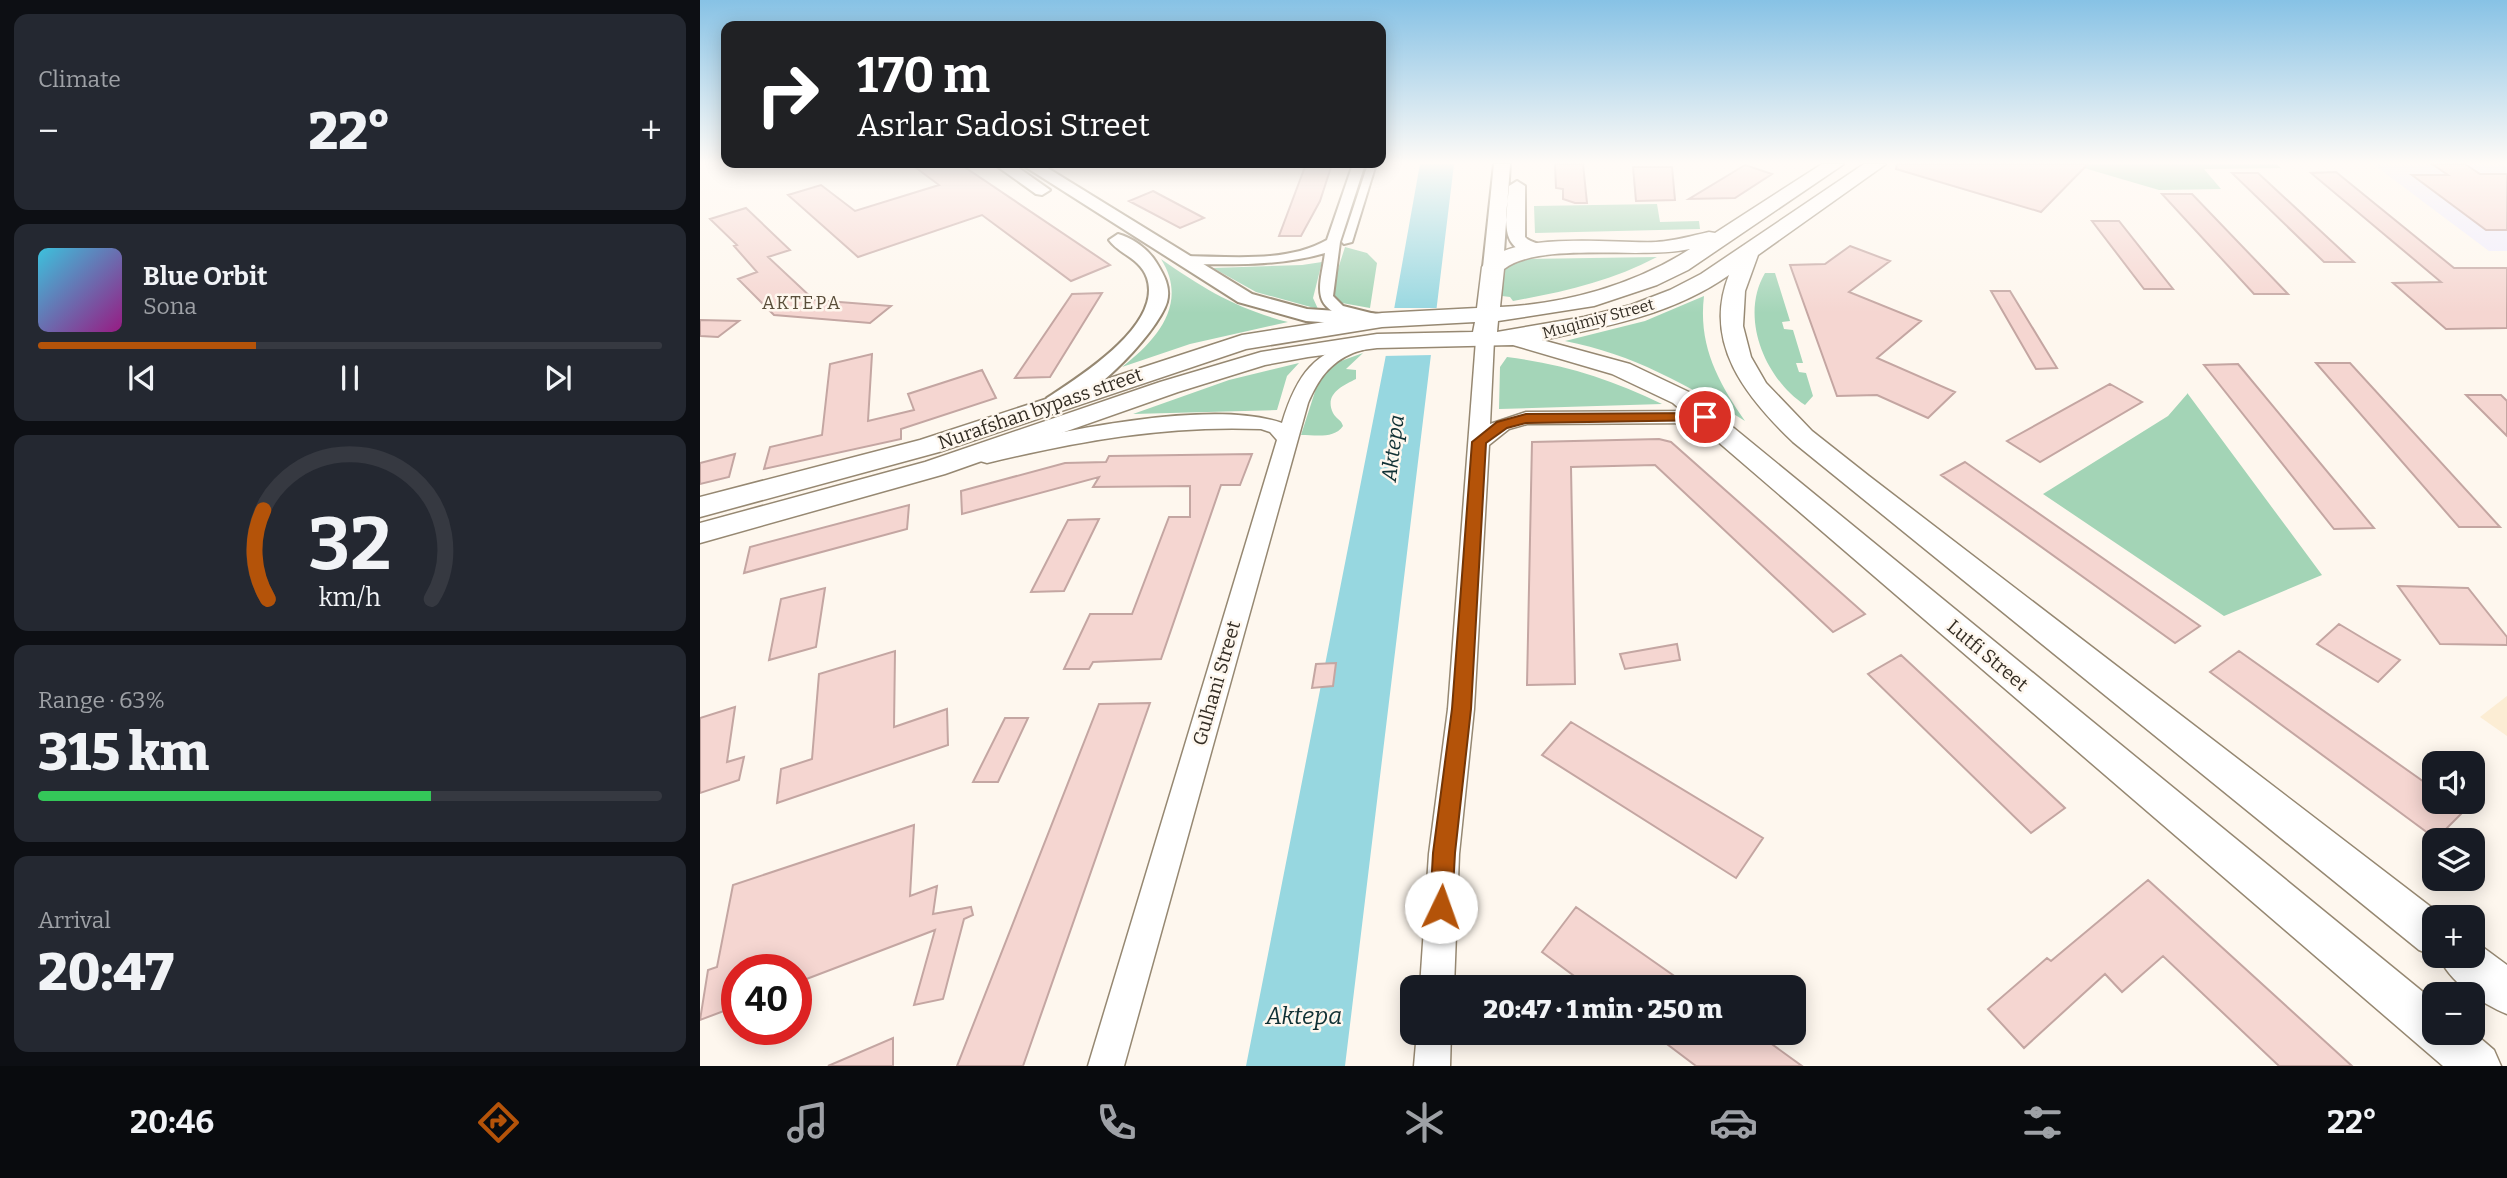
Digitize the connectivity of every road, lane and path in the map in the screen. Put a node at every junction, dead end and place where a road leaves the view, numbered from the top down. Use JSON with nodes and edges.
{"nodes":[{"id":1,"x":1077,"y":214,"type":"edge"},
{"id":2,"x":1107,"y":214,"type":"edge"},
{"id":3,"x":1347,"y":214,"type":"edge"},
{"id":4,"x":1352,"y":214,"type":"edge"},
{"id":5,"x":1498,"y":214,"type":"edge"},
{"id":6,"x":1517,"y":214,"type":"edge"},
{"id":7,"x":1776,"y":214,"type":"edge"},
{"id":8,"x":1791,"y":214,"type":"edge"},
{"id":9,"x":1745,"y":240,"type":"junction"},
{"id":10,"x":1340,"y":242,"type":"junction"},
{"id":11,"x":1538,"y":250,"type":"junction"},
{"id":12,"x":1180,"y":260,"type":"junction"},
{"id":13,"x":1493,"y":267,"type":"junction"},
{"id":14,"x":1486,"y":328,"type":"junction"},
{"id":15,"x":1380,"y":330,"type":"junction"},
{"id":16,"x":1510,"y":340,"type":"junction"},
{"id":17,"x":1055,"y":403,"type":"junction"},
{"id":18,"x":1296,"y":408,"type":"junction"},
{"id":19,"x":1705,"y":417,"type":"junction"},
{"id":20,"x":1254,"y":422,"type":"junction"},
{"id":21,"x":1287,"y":439,"type":"junction"},
{"id":22,"x":1478,"y":447,"type":"junction"},
{"id":23,"x":935,"y":468,"type":"junction"},
{"id":24,"x":700,"y":507,"type":"edge"},
{"id":25,"x":700,"y":533,"type":"edge"},
{"id":26,"x":2422,"y":926,"type":"edge"},
{"id":27,"x":2476,"y":968,"type":"edge"},
{"id":28,"x":1438,"y":975,"type":"edge"},
{"id":29,"x":2507,"y":992,"type":"edge"},
{"id":30,"x":2422,"y":1019,"type":"edge"},
{"id":31,"x":1433,"y":1045,"type":"edge"},
{"id":32,"x":2453,"y":1045,"type":"edge"},
{"id":33,"x":1106,"y":1066,"type":"edge"},
{"id":34,"x":1432,"y":1066,"type":"edge"},
{"id":35,"x":2478,"y":1066,"type":"edge"}],
"edges":[{"from":1,"to":17,"type":"main road"},
{"from":2,"to":12,"type":"main road"},
{"from":3,"to":10,"type":"street"},
{"from":4,"to":10,"type":"street"},
{"from":5,"to":13,"type":"main road"},
{"from":6,"to":11,"type":"main road"},
{"from":7,"to":9,"type":"main road","name":"Muqimiy Street"},
{"from":8,"to":9,"type":"main road","name":"Muqimiy Street"},
{"from":9,"to":11,"type":"main road"},
{"from":9,"to":14,"type":"main road","name":"Muqimiy Street"},
{"from":9,"to":16,"type":"main road","name":"Muqimiy Street"},
{"from":9,"to":26,"type":"main road"},
{"from":10,"to":12,"type":"street"},
{"from":10,"to":15,"type":"street"},
{"from":11,"to":13,"type":"main road"},
{"from":12,"to":15,"type":"main road"},
{"from":13,"to":14,"type":"main road"},
{"from":14,"to":15,"type":"main road","name":"Muqimiy Street"},
{"from":14,"to":16,"type":"main road","name":"Muqimiy Street"},
{"from":14,"to":22,"type":"street"},
{"from":15,"to":17,"type":"main road","name":"Nurafshan bypass street"},
{"from":15,"to":18,"type":"street","name":"Gulhani Street"},
{"from":15,"to":23,"type":"main road","name":"Nurafshan bypass street"},
{"from":16,"to":19,"type":"main road","name":"Lutfi Street"},
{"from":17,"to":24,"type":"main road","name":"Nurafshan bypass street"},
{"from":18,"to":20,"type":"street"},
{"from":18,"to":21,"type":"street","name":"Gulhani Street"},
{"from":19,"to":22,"type":"street"},
{"from":19,"to":30,"type":"main road","name":"Lutfi Street"},
{"from":20,"to":21,"type":"street"},
{"from":20,"to":23,"type":"street"},
{"from":21,"to":33,"type":"street","name":"Gulhani Street"},
{"from":22,"to":28,"type":"street"},
{"from":23,"to":25,"type":"main road","name":"Nurafshan bypass street"},
{"from":27,"to":29,"type":"main road"},
{"from":31,"to":34,"type":"street"},
{"from":32,"to":35,"type":"main road","name":"Lutfi Street"}]}
